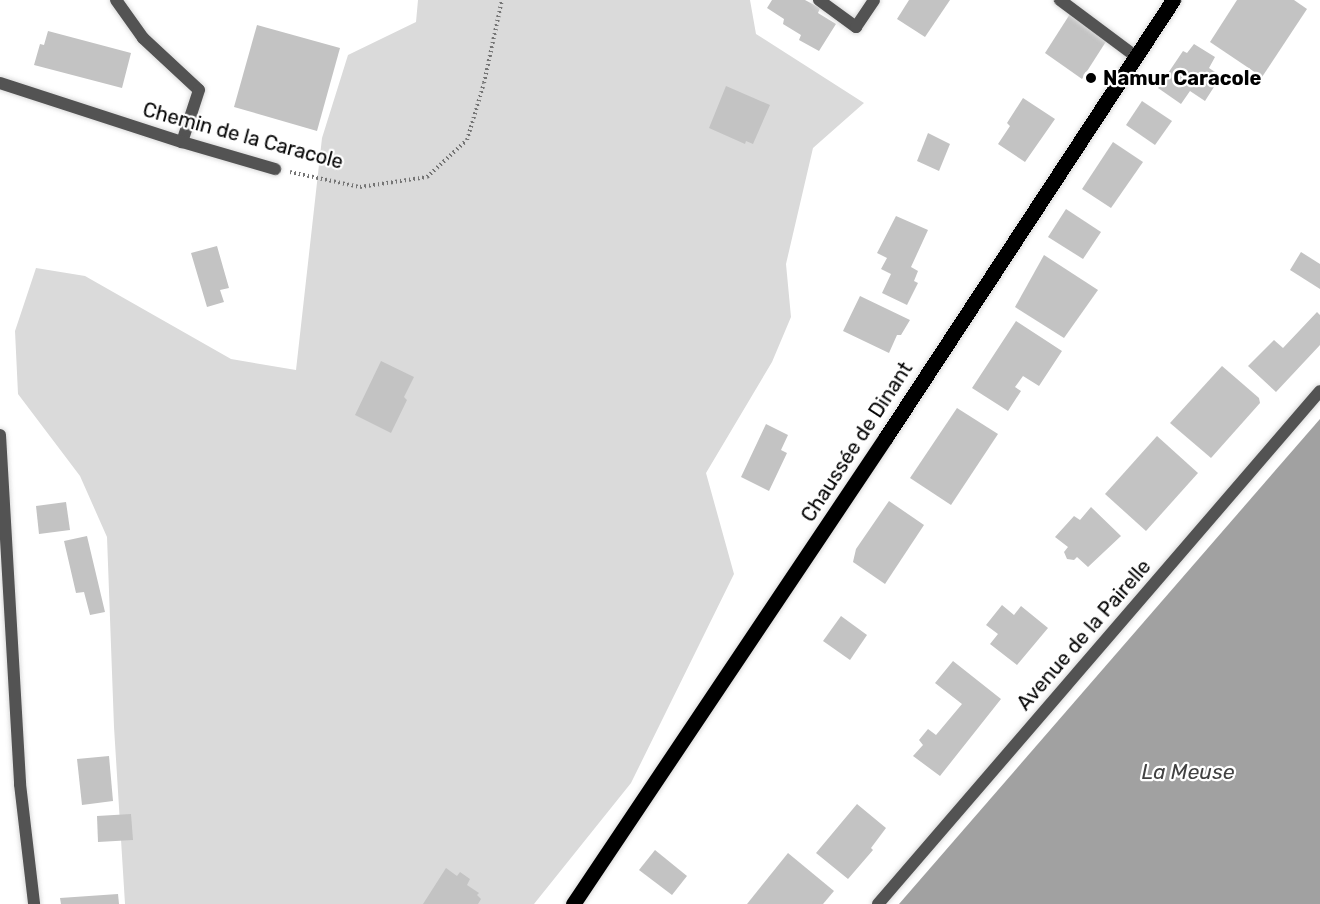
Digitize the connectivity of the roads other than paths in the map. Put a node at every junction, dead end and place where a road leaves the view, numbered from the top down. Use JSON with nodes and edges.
{"nodes":[{"id":1,"x":116,"y":0,"type":"edge"},
{"id":2,"x":819,"y":0,"type":"edge"},
{"id":3,"x":874,"y":0,"type":"edge"},
{"id":4,"x":1060,"y":0,"type":"edge"},
{"id":5,"x":1173,"y":0,"type":"edge"},
{"id":6,"x":1135,"y":56,"type":"junction"},
{"id":7,"x":0,"y":83,"type":"edge"},
{"id":8,"x":182,"y":142,"type":"junction"},
{"id":9,"x":275,"y":169,"type":"road end"},
{"id":10,"x":1320,"y":391,"type":"edge"},
{"id":11,"x":0,"y":435,"type":"edge"},
{"id":12,"x":34,"y":904,"type":"edge"},
{"id":13,"x":573,"y":904,"type":"edge"},
{"id":14,"x":878,"y":904,"type":"edge"}],
"edges":[{"from":1,"to":8,"type":"street"},
{"from":2,"to":3,"type":"street"},
{"from":4,"to":6,"type":"street"},
{"from":5,"to":6,"type":"main road","name":"Chaussée de Dinant"},
{"from":6,"to":13,"type":"main road","name":"Chaussée de Dinant"},
{"from":7,"to":8,"type":"street","name":"Chemin de la Caracole"},
{"from":8,"to":9,"type":"street","name":"Chemin de la Caracole"},
{"from":10,"to":14,"type":"street","name":"Avenue de la Pairelle"},
{"from":11,"to":12,"type":"street"}]}
